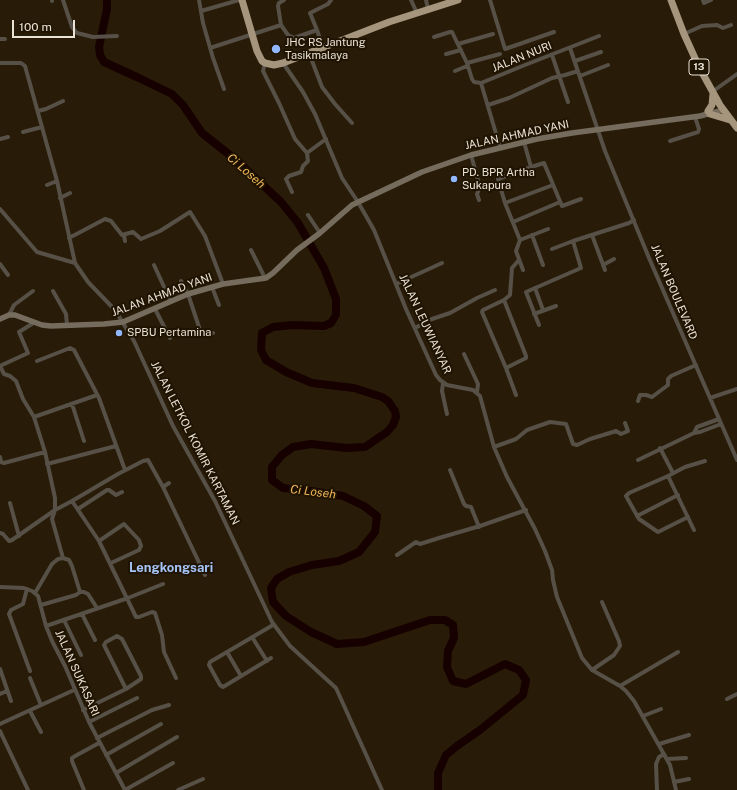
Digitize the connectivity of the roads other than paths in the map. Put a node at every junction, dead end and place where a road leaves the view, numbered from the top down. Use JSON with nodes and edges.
{"nodes":[{"id":1,"x":63,"y":0,"type":"edge"},
{"id":2,"x":199,"y":0,"type":"edge"},
{"id":3,"x":241,"y":0,"type":"edge"},
{"id":4,"x":284,"y":0,"type":"edge"},
{"id":5,"x":331,"y":0,"type":"edge"},
{"id":6,"x":411,"y":0,"type":"edge"},
{"id":7,"x":426,"y":0,"type":"edge"},
{"id":8,"x":458,"y":0,"type":"edge"},
{"id":9,"x":490,"y":0,"type":"edge"},
{"id":10,"x":703,"y":0,"type":"edge"},
{"id":11,"x":711,"y":0,"type":"edge"},
{"id":12,"x":449,"y":2,"type":"edge"},
{"id":13,"x":673,"y":2,"type":"edge"},
{"id":14,"x":428,"y":9,"type":"junction"},
{"id":15,"x":201,"y":11,"type":"junction"},
{"id":16,"x":417,"y":13,"type":"junction"},
{"id":17,"x":281,"y":25,"type":"junction"},
{"id":18,"x":731,"y":25,"type":"dead end"},
{"id":19,"x":317,"y":30,"type":"junction"},
{"id":20,"x":554,"y":32,"type":"dead end"},
{"id":21,"x":251,"y":34,"type":"junction"},
{"id":22,"x":493,"y":34,"type":"dead end"},
{"id":23,"x":684,"y":34,"type":"junction"},
{"id":24,"x":117,"y":36,"type":"dead end"},
{"id":25,"x":599,"y":36,"type":"dead end"},
{"id":26,"x":434,"y":37,"type":"dead end"},
{"id":27,"x":458,"y":44,"type":"junction"},
{"id":28,"x":210,"y":48,"type":"junction"},
{"id":29,"x":323,"y":48,"type":"junction"},
{"id":30,"x":570,"y":48,"type":"junction"},
{"id":31,"x":461,"y":50,"type":"junction"},
{"id":32,"x":601,"y":52,"type":"dead end"},
{"id":33,"x":309,"y":53,"type":"junction"},
{"id":34,"x":446,"y":54,"type":"dead end"},
{"id":35,"x":500,"y":54,"type":"dead end"},
{"id":36,"x":552,"y":55,"type":"junction"},
{"id":37,"x":575,"y":61,"type":"junction"},
{"id":38,"x":0,"y":63,"type":"edge"},
{"id":39,"x":265,"y":63,"type":"junction"},
{"id":40,"x":283,"y":63,"type":"junction"},
{"id":41,"x":467,"y":65,"type":"junction"},
{"id":42,"x":608,"y":65,"type":"dead end"},
{"id":43,"x":455,"y":71,"type":"dead end"},
{"id":44,"x":579,"y":74,"type":"junction"},
{"id":45,"x":737,"y":74,"type":"edge"},
{"id":46,"x":558,"y":76,"type":"junction"},
{"id":47,"x":481,"y":83,"type":"junction"},
{"id":48,"x":224,"y":89,"type":"dead end"},
{"id":49,"x":713,"y":93,"type":"junction"},
{"id":50,"x":63,"y":101,"type":"dead end"},
{"id":51,"x":568,"y":102,"type":"dead end"},
{"id":52,"x":488,"y":105,"type":"junction"},
{"id":53,"x":721,"y":108,"type":"junction"},
{"id":54,"x":38,"y":111,"type":"junction"},
{"id":55,"x":709,"y":112,"type":"junction"},
{"id":56,"x":697,"y":116,"type":"junction"},
{"id":57,"x":730,"y":120,"type":"junction"},
{"id":58,"x":352,"y":123,"type":"dead end"},
{"id":59,"x":42,"y":127,"type":"junction"},
{"id":60,"x":737,"y":128,"type":"edge"},
{"id":61,"x":598,"y":130,"type":"junction"},
{"id":62,"x":23,"y":132,"type":"dead end"},
{"id":63,"x":8,"y":137,"type":"dead end"},
{"id":64,"x":0,"y":139,"type":"edge"},
{"id":65,"x":326,"y":139,"type":"junction"},
{"id":66,"x":670,"y":141,"type":"dead end"},
{"id":67,"x":524,"y":142,"type":"junction"},
{"id":68,"x":500,"y":147,"type":"junction"},
{"id":69,"x":307,"y":153,"type":"junction"},
{"id":70,"x":471,"y":154,"type":"junction"},
{"id":71,"x":531,"y":167,"type":"junction"},
{"id":72,"x":57,"y":181,"type":"junction"},
{"id":73,"x":47,"y":185,"type":"dead end"},
{"id":74,"x":553,"y":185,"type":"junction"},
{"id":75,"x":292,"y":192,"type":"dead end"},
{"id":76,"x":70,"y":193,"type":"dead end"},
{"id":77,"x":60,"y":198,"type":"junction"},
{"id":78,"x":581,"y":199,"type":"dead end"},
{"id":79,"x":479,"y":200,"type":"dead end"},
{"id":80,"x":358,"y":202,"type":"junction"},
{"id":81,"x":560,"y":202,"type":"junction"},
{"id":82,"x":505,"y":203,"type":"junction"},
{"id":83,"x":0,"y":209,"type":"edge"},
{"id":84,"x":308,"y":214,"type":"dead end"},
{"id":85,"x":634,"y":220,"type":"junction"},
{"id":86,"x":513,"y":222,"type":"junction"},
{"id":87,"x":548,"y":229,"type":"dead end"},
{"id":88,"x":320,"y":233,"type":"junction"},
{"id":89,"x":124,"y":235,"type":"junction"},
{"id":90,"x":592,"y":235,"type":"junction"},
{"id":91,"x":532,"y":236,"type":"junction"},
{"id":92,"x":69,"y":238,"type":"junction"},
{"id":93,"x":520,"y":240,"type":"junction"},
{"id":94,"x":125,"y":241,"type":"dead end"},
{"id":95,"x":573,"y":241,"type":"junction"},
{"id":96,"x":552,"y":249,"type":"dead end"},
{"id":97,"x":251,"y":250,"type":"dead end"},
{"id":98,"x":614,"y":259,"type":"dead end"},
{"id":99,"x":519,"y":260,"type":"junction"},
{"id":100,"x":75,"y":263,"type":"junction"},
{"id":101,"x":442,"y":263,"type":"dead end"},
{"id":102,"x":0,"y":264,"type":"edge"},
{"id":103,"x":603,"y":264,"type":"junction"},
{"id":104,"x":154,"y":265,"type":"dead end"},
{"id":105,"x":543,"y":265,"type":"dead end"},
{"id":106,"x":523,"y":270,"type":"dead end"},
{"id":107,"x":605,"y":270,"type":"dead end"},
{"id":108,"x":8,"y":275,"type":"dead end"},
{"id":109,"x":265,"y":278,"type":"junction"},
{"id":110,"x":181,"y":281,"type":"dead end"},
{"id":111,"x":223,"y":284,"type":"junction"},
{"id":112,"x":396,"y":284,"type":"junction"},
{"id":113,"x":212,"y":287,"type":"junction"},
{"id":114,"x":535,"y":288,"type":"junction"},
{"id":115,"x":495,"y":290,"type":"dead end"},
{"id":116,"x":33,"y":291,"type":"dead end"},
{"id":117,"x":53,"y":291,"type":"dead end"},
{"id":118,"x":188,"y":294,"type":"junction"},
{"id":119,"x":504,"y":300,"type":"junction"},
{"id":120,"x":171,"y":302,"type":"junction"},
{"id":121,"x":218,"y":305,"type":"dead end"},
{"id":122,"x":556,"y":306,"type":"dead end"},
{"id":123,"x":155,"y":309,"type":"junction"},
{"id":124,"x":543,"y":310,"type":"junction"},
{"id":125,"x":534,"y":314,"type":"junction"},
{"id":126,"x":9,"y":315,"type":"junction"},
{"id":127,"x":0,"y":319,"type":"edge"},
{"id":128,"x":35,"y":322,"type":"junction"},
{"id":129,"x":123,"y":322,"type":"junction"},
{"id":130,"x":67,"y":325,"type":"junction"},
{"id":131,"x":539,"y":325,"type":"dead end"},
{"id":132,"x":415,"y":328,"type":"junction"},
{"id":133,"x":213,"y":333,"type":"dead end"},
{"id":134,"x":170,"y":338,"type":"dead end"},
{"id":135,"x":464,"y":354,"type":"dead end"},
{"id":136,"x":37,"y":362,"type":"dead end"},
{"id":137,"x":696,"y":365,"type":"junction"},
{"id":138,"x":0,"y":366,"type":"edge"},
{"id":139,"x":506,"y":368,"type":"junction"},
{"id":140,"x":4,"y":374,"type":"junction"},
{"id":141,"x":0,"y":378,"type":"edge"},
{"id":142,"x":443,"y":383,"type":"junction"},
{"id":143,"x":737,"y":389,"type":"edge"},
{"id":144,"x":477,"y":392,"type":"junction"},
{"id":145,"x":97,"y":395,"type":"junction"},
{"id":146,"x":516,"y":395,"type":"dead end"},
{"id":147,"x":710,"y":398,"type":"junction"},
{"id":148,"x":638,"y":401,"type":"dead end"},
{"id":149,"x":72,"y":404,"type":"junction"},
{"id":150,"x":448,"y":414,"type":"dead end"},
{"id":151,"x":34,"y":417,"type":"junction"},
{"id":152,"x":719,"y":419,"type":"junction"},
{"id":153,"x":625,"y":423,"type":"dead end"},
{"id":154,"x":721,"y":424,"type":"junction"},
{"id":155,"x":694,"y":433,"type":"junction"},
{"id":156,"x":84,"y":441,"type":"dead end"},
{"id":157,"x":116,"y":446,"type":"junction"},
{"id":158,"x":494,"y":447,"type":"junction"},
{"id":159,"x":660,"y":448,"type":"junction"},
{"id":160,"x":45,"y":452,"type":"junction"},
{"id":161,"x":0,"y":459,"type":"edge"},
{"id":162,"x":638,"y":460,"type":"dead end"},
{"id":163,"x":737,"y":460,"type":"edge"},
{"id":164,"x":705,"y":461,"type":"dead end"},
{"id":165,"x":47,"y":464,"type":"junction"},
{"id":166,"x":126,"y":470,"type":"junction"},
{"id":167,"x":450,"y":470,"type":"dead end"},
{"id":168,"x":670,"y":475,"type":"junction"},
{"id":169,"x":169,"y":483,"type":"dead end"},
{"id":170,"x":163,"y":486,"type":"junction"},
{"id":171,"x":122,"y":492,"type":"dead end"},
{"id":172,"x":678,"y":495,"type":"junction"},
{"id":173,"x":72,"y":500,"type":"junction"},
{"id":174,"x":10,"y":504,"type":"dead end"},
{"id":175,"x":78,"y":509,"type":"junction"},
{"id":176,"x":55,"y":510,"type":"junction"},
{"id":177,"x":526,"y":510,"type":"junction"},
{"id":178,"x":637,"y":516,"type":"junction"},
{"id":179,"x":688,"y":517,"type":"junction"},
{"id":180,"x":479,"y":527,"type":"junction"},
{"id":181,"x":694,"y":530,"type":"dead end"},
{"id":182,"x":0,"y":533,"type":"edge"},
{"id":183,"x":19,"y":536,"type":"junction"},
{"id":184,"x":99,"y":541,"type":"junction"},
{"id":185,"x":397,"y":555,"type":"dead end"},
{"id":186,"x":63,"y":558,"type":"junction"},
{"id":187,"x":111,"y":563,"type":"junction"},
{"id":188,"x":205,"y":576,"type":"dead end"},
{"id":189,"x":163,"y":584,"type":"dead end"},
{"id":190,"x":0,"y":587,"type":"edge"},
{"id":191,"x":27,"y":589,"type":"junction"},
{"id":192,"x":80,"y":592,"type":"junction"},
{"id":193,"x":35,"y":593,"type":"junction"},
{"id":194,"x":128,"y":598,"type":"junction"},
{"id":195,"x":602,"y":602,"type":"dead end"},
{"id":196,"x":41,"y":605,"type":"junction"},
{"id":197,"x":97,"y":608,"type":"junction"},
{"id":198,"x":82,"y":614,"type":"junction"},
{"id":199,"x":64,"y":620,"type":"junction"},
{"id":200,"x":273,"y":625,"type":"junction"},
{"id":201,"x":46,"y":626,"type":"junction"},
{"id":202,"x":252,"y":637,"type":"junction"},
{"id":203,"x":95,"y":640,"type":"dead end"},
{"id":204,"x":227,"y":652,"type":"junction"},
{"id":205,"x":678,"y":652,"type":"dead end"},
{"id":206,"x":81,"y":656,"type":"dead end"},
{"id":207,"x":271,"y":658,"type":"dead end"},
{"id":208,"x":267,"y":661,"type":"junction"},
{"id":209,"x":0,"y":669,"type":"edge"},
{"id":210,"x":592,"y":670,"type":"junction"},
{"id":211,"x":30,"y":671,"type":"dead end"},
{"id":212,"x":241,"y":676,"type":"junction"},
{"id":213,"x":30,"y":678,"type":"dead end"},
{"id":214,"x":176,"y":678,"type":"dead end"},
{"id":215,"x":620,"y":686,"type":"junction"},
{"id":216,"x":126,"y":689,"type":"junction"},
{"id":217,"x":74,"y":690,"type":"junction"},
{"id":218,"x":7,"y":691,"type":"junction"},
{"id":219,"x":0,"y":694,"type":"edge"},
{"id":220,"x":737,"y":694,"type":"edge"},
{"id":221,"x":137,"y":698,"type":"dead end"},
{"id":222,"x":727,"y":699,"type":"dead end"},
{"id":223,"x":11,"y":701,"type":"dead end"},
{"id":224,"x":42,"y":705,"type":"junction"},
{"id":225,"x":168,"y":705,"type":"dead end"},
{"id":226,"x":661,"y":709,"type":"dead end"},
{"id":227,"x":83,"y":710,"type":"junction"},
{"id":228,"x":30,"y":711,"type":"junction"},
{"id":229,"x":643,"y":716,"type":"junction"},
{"id":230,"x":89,"y":722,"type":"junction"},
{"id":231,"x":0,"y":724,"type":"edge"},
{"id":232,"x":161,"y":724,"type":"dead end"},
{"id":233,"x":0,"y":732,"type":"edge"},
{"id":234,"x":41,"y":732,"type":"dead end"},
{"id":235,"x":688,"y":735,"type":"dead end"},
{"id":236,"x":97,"y":738,"type":"junction"},
{"id":237,"x":177,"y":738,"type":"dead end"},
{"id":238,"x":100,"y":744,"type":"junction"},
{"id":239,"x":659,"y":744,"type":"junction"},
{"id":240,"x":664,"y":754,"type":"junction"},
{"id":241,"x":106,"y":755,"type":"junction"},
{"id":242,"x":686,"y":758,"type":"dead end"},
{"id":243,"x":667,"y":759,"type":"junction"},
{"id":244,"x":173,"y":762,"type":"dead end"},
{"id":245,"x":116,"y":773,"type":"junction"},
{"id":246,"x":203,"y":778,"type":"dead end"},
{"id":247,"x":689,"y":779,"type":"dead end"},
{"id":248,"x":674,"y":782,"type":"junction"},
{"id":249,"x":181,"y":789,"type":"edge"},
{"id":250,"x":28,"y":790,"type":"edge"},
{"id":251,"x":84,"y":790,"type":"edge"},
{"id":252,"x":125,"y":790,"type":"edge"},
{"id":253,"x":382,"y":790,"type":"edge"},
{"id":254,"x":657,"y":790,"type":"edge"},
{"id":255,"x":676,"y":790,"type":"edge"}],
"edges":[{"from":1,"to":24,"type":"street"},
{"from":2,"to":15,"type":"street"},
{"from":3,"to":15,"type":"street"},
{"from":3,"to":21,"type":"highway"},
{"from":4,"to":17,"type":"street"},
{"from":5,"to":19,"type":"street"},
{"from":6,"to":16,"type":"street"},
{"from":7,"to":14,"type":"street"},
{"from":8,"to":12,"type":"highway"},
{"from":9,"to":20,"type":"street"},
{"from":10,"to":11,"type":"street"},
{"from":12,"to":14,"type":"highway"},
{"from":13,"to":23,"type":"highway","number":"13"},
{"from":14,"to":16,"type":"highway"},
{"from":15,"to":28,"type":"street"},
{"from":16,"to":29,"type":"highway"},
{"from":17,"to":19,"type":"street"},
{"from":17,"to":21,"type":"street"},
{"from":18,"to":23,"type":"street"},
{"from":19,"to":29,"type":"street"},
{"from":21,"to":28,"type":"street"},
{"from":21,"to":39,"type":"highway"},
{"from":22,"to":27,"type":"street"},
{"from":23,"to":49,"type":"highway","number":"13"},
{"from":25,"to":30,"type":"street","name":"JALAN NURI"},
{"from":26,"to":27,"type":"street"},
{"from":27,"to":31,"type":"street"},
{"from":28,"to":48,"type":"street"},
{"from":29,"to":33,"type":"highway"},
{"from":30,"to":36,"type":"street","name":"JALAN NURI"},
{"from":30,"to":37,"type":"street","name":"JALAN BOULEVARD"},
{"from":31,"to":34,"type":"street"},
{"from":31,"to":41,"type":"street"},
{"from":32,"to":37,"type":"street"},
{"from":33,"to":40,"type":"highway"},
{"from":33,"to":58,"type":"street"},
{"from":35,"to":41,"type":"street"},
{"from":36,"to":46,"type":"street"},
{"from":36,"to":47,"type":"street","name":"JALAN NURI"},
{"from":37,"to":44,"type":"street","name":"JALAN BOULEVARD"},
{"from":38,"to":54,"type":"street","name":"JALAN LETKOL KOMIR KARTAMAN"},
{"from":39,"to":40,"type":"highway"},
{"from":39,"to":69,"type":"street"},
{"from":40,"to":65,"type":"street","name":"JALAN LEUWIANYAR"},
{"from":41,"to":43,"type":"street"},
{"from":41,"to":47,"type":"street"},
{"from":42,"to":44,"type":"street"},
{"from":44,"to":46,"type":"street"},
{"from":44,"to":61,"type":"street","name":"JALAN BOULEVARD"},
{"from":45,"to":49,"type":"street"},
{"from":46,"to":51,"type":"street"},
{"from":46,"to":52,"type":"street"},
{"from":47,"to":52,"type":"street"},
{"from":49,"to":53,"type":"highway","number":"13"},
{"from":49,"to":55,"type":"highway"},
{"from":50,"to":54,"type":"street"},
{"from":52,"to":68,"type":"street"},
{"from":53,"to":55,"type":"street","name":"JALAN AHMAD YANI"},
{"from":53,"to":57,"type":"highway","number":"13"},
{"from":54,"to":59,"type":"street","name":"JALAN LETKOL KOMIR KARTAMAN"},
{"from":55,"to":56,"type":"street","name":"JALAN AHMAD YANI"},
{"from":55,"to":57,"type":"highway"},
{"from":56,"to":61,"type":"street","name":"JALAN AHMAD YANI"},
{"from":56,"to":66,"type":"street"},
{"from":57,"to":60,"type":"highway","number":"13"},
{"from":59,"to":62,"type":"street"},
{"from":59,"to":72,"type":"street","name":"JALAN LETKOL KOMIR KARTAMAN"},
{"from":61,"to":67,"type":"street","name":"JALAN AHMAD YANI"},
{"from":61,"to":85,"type":"street","name":"JALAN BOULEVARD"},
{"from":63,"to":64,"type":"street"},
{"from":65,"to":69,"type":"street"},
{"from":65,"to":80,"type":"street","name":"JALAN LEUWIANYAR"},
{"from":67,"to":68,"type":"street","name":"JALAN AHMAD YANI"},
{"from":67,"to":71,"type":"street"},
{"from":68,"to":70,"type":"street","name":"JALAN AHMAD YANI"},
{"from":69,"to":75,"type":"street"},
{"from":70,"to":79,"type":"street"},
{"from":70,"to":80,"type":"street","name":"JALAN AHMAD YANI"},
{"from":71,"to":74,"type":"street"},
{"from":71,"to":82,"type":"street"},
{"from":72,"to":73,"type":"street"},
{"from":72,"to":77,"type":"street","name":"JALAN LETKOL KOMIR KARTAMAN"},
{"from":74,"to":81,"type":"street"},
{"from":74,"to":82,"type":"street"},
{"from":76,"to":77,"type":"street"},
{"from":77,"to":92,"type":"street","name":"JALAN LETKOL KOMIR KARTAMAN"},
{"from":78,"to":81,"type":"street"},
{"from":80,"to":88,"type":"street","name":"JALAN AHMAD YANI"},
{"from":80,"to":112,"type":"street","name":"JALAN LEUWIANYAR"},
{"from":81,"to":86,"type":"street"},
{"from":82,"to":86,"type":"street"},
{"from":83,"to":100,"type":"street"},
{"from":84,"to":88,"type":"street"},
{"from":85,"to":90,"type":"street"},
{"from":85,"to":137,"type":"street","name":"JALAN BOULEVARD"},
{"from":86,"to":93,"type":"street"},
{"from":87,"to":91,"type":"street"},
{"from":88,"to":109,"type":"street","name":"JALAN AHMAD YANI"},
{"from":89,"to":92,"type":"street"},
{"from":89,"to":94,"type":"street"},
{"from":89,"to":111,"type":"street"},
{"from":90,"to":95,"type":"street"},
{"from":90,"to":103,"type":"street"},
{"from":91,"to":93,"type":"street"},
{"from":91,"to":105,"type":"street"},
{"from":92,"to":100,"type":"street","name":"JALAN LETKOL KOMIR KARTAMAN"},
{"from":93,"to":99,"type":"street"},
{"from":95,"to":96,"type":"street"},
{"from":95,"to":114,"type":"street"},
{"from":97,"to":109,"type":"street"},
{"from":98,"to":103,"type":"street"},
{"from":99,"to":106,"type":"street"},
{"from":99,"to":119,"type":"street"},
{"from":100,"to":129,"type":"street","name":"JALAN LETKOL KOMIR KARTAMAN"},
{"from":101,"to":112,"type":"street"},
{"from":102,"to":108,"type":"street"},
{"from":103,"to":107,"type":"street"},
{"from":104,"to":120,"type":"street"},
{"from":109,"to":111,"type":"street","name":"JALAN AHMAD YANI"},
{"from":110,"to":118,"type":"street"},
{"from":111,"to":113,"type":"street","name":"JALAN AHMAD YANI"},
{"from":112,"to":132,"type":"street","name":"JALAN LEUWIANYAR"},
{"from":113,"to":118,"type":"street","name":"JALAN AHMAD YANI"},
{"from":113,"to":121,"type":"street"},
{"from":114,"to":124,"type":"street"},
{"from":114,"to":125,"type":"street"},
{"from":115,"to":132,"type":"street"},
{"from":116,"to":126,"type":"street"},
{"from":117,"to":130,"type":"street"},
{"from":118,"to":120,"type":"street","name":"JALAN AHMAD YANI"},
{"from":118,"to":133,"type":"street"},
{"from":119,"to":139,"type":"street"},
{"from":119,"to":139,"type":"street"},
{"from":120,"to":123,"type":"street","name":"JALAN AHMAD YANI"},
{"from":122,"to":124,"type":"street"},
{"from":123,"to":129,"type":"street","name":"JALAN AHMAD YANI"},
{"from":123,"to":134,"type":"street"},
{"from":124,"to":125,"type":"street"},
{"from":125,"to":131,"type":"street"},
{"from":126,"to":127,"type":"street"},
{"from":126,"to":128,"type":"street","name":"JALAN AHMAD YANI"},
{"from":128,"to":130,"type":"street","name":"JALAN AHMAD YANI"},
{"from":128,"to":138,"type":"street"},
{"from":129,"to":130,"type":"street","name":"JALAN AHMAD YANI"},
{"from":129,"to":200,"type":"street","name":"JALAN LETKOL KOMIR KARTAMAN"},
{"from":132,"to":142,"type":"street","name":"JALAN LEUWIANYAR"},
{"from":135,"to":144,"type":"street"},
{"from":136,"to":145,"type":"street"},
{"from":137,"to":147,"type":"street","name":"JALAN BOULEVARD"},
{"from":137,"to":148,"type":"street"},
{"from":138,"to":140,"type":"street"},
{"from":139,"to":146,"type":"street"},
{"from":140,"to":141,"type":"street"},
{"from":140,"to":151,"type":"street"},
{"from":142,"to":144,"type":"street","name":"JALAN LEUWIANYAR"},
{"from":142,"to":150,"type":"street"},
{"from":143,"to":147,"type":"street"},
{"from":144,"to":158,"type":"street"},
{"from":145,"to":149,"type":"street"},
{"from":145,"to":157,"type":"street"},
{"from":147,"to":152,"type":"street","name":"JALAN BOULEVARD"},
{"from":149,"to":151,"type":"street"},
{"from":149,"to":156,"type":"street"},
{"from":151,"to":160,"type":"street"},
{"from":152,"to":154,"type":"street","name":"JALAN BOULEVARD"},
{"from":152,"to":155,"type":"street"},
{"from":153,"to":158,"type":"street"},
{"from":154,"to":155,"type":"street"},
{"from":154,"to":163,"type":"street","name":"JALAN BOULEVARD"},
{"from":155,"to":159,"type":"street"},
{"from":157,"to":165,"type":"street"},
{"from":157,"to":166,"type":"street"},
{"from":158,"to":177,"type":"street"},
{"from":159,"to":162,"type":"street"},
{"from":159,"to":168,"type":"street"},
{"from":160,"to":161,"type":"street"},
{"from":160,"to":165,"type":"street"},
{"from":164,"to":168,"type":"street"},
{"from":165,"to":176,"type":"street"},
{"from":166,"to":170,"type":"street"},
{"from":166,"to":173,"type":"street"},
{"from":167,"to":180,"type":"street"},
{"from":168,"to":172,"type":"street"},
{"from":168,"to":178,"type":"street"},
{"from":169,"to":170,"type":"street"},
{"from":170,"to":188,"type":"street"},
{"from":171,"to":175,"type":"street"},
{"from":172,"to":178,"type":"street"},
{"from":172,"to":179,"type":"street"},
{"from":173,"to":175,"type":"street"},
{"from":173,"to":176,"type":"street"},
{"from":174,"to":183,"type":"street"},
{"from":175,"to":184,"type":"street"},
{"from":176,"to":183,"type":"street"},
{"from":176,"to":186,"type":"street"},
{"from":177,"to":180,"type":"street"},
{"from":177,"to":210,"type":"street"},
{"from":178,"to":179,"type":"street"},
{"from":179,"to":181,"type":"street"},
{"from":180,"to":185,"type":"street"},
{"from":182,"to":183,"type":"street"},
{"from":184,"to":187,"type":"street"},
{"from":184,"to":187,"type":"street"},
{"from":186,"to":192,"type":"street"},
{"from":186,"to":193,"type":"street"},
{"from":187,"to":194,"type":"street"},
{"from":189,"to":194,"type":"street"},
{"from":190,"to":191,"type":"street"},
{"from":191,"to":193,"type":"street"},
{"from":191,"to":211,"type":"street"},
{"from":192,"to":196,"type":"street"},
{"from":192,"to":197,"type":"street"},
{"from":193,"to":196,"type":"street","name":"JALAN SUKASARI"},
{"from":194,"to":197,"type":"street"},
{"from":194,"to":214,"type":"street"},
{"from":195,"to":210,"type":"street"},
{"from":196,"to":201,"type":"street","name":"JALAN SUKASARI"},
{"from":197,"to":198,"type":"street"},
{"from":198,"to":199,"type":"street"},
{"from":198,"to":203,"type":"street"},
{"from":199,"to":201,"type":"street"},
{"from":199,"to":206,"type":"street"},
{"from":200,"to":202,"type":"street"},
{"from":200,"to":253,"type":"street","name":"JALAN LETKOL KOMIR KARTAMAN"},
{"from":201,"to":217,"type":"street","name":"JALAN SUKASARI"},
{"from":202,"to":204,"type":"street"},
{"from":202,"to":208,"type":"street"},
{"from":204,"to":212,"type":"street"},
{"from":204,"to":212,"type":"street"},
{"from":205,"to":215,"type":"street"},
{"from":207,"to":208,"type":"street"},
{"from":208,"to":212,"type":"street"},
{"from":209,"to":218,"type":"street"},
{"from":210,"to":215,"type":"street"},
{"from":213,"to":224,"type":"street"},
{"from":215,"to":229,"type":"street"},
{"from":216,"to":216,"type":"street"},
{"from":216,"to":227,"type":"street"},
{"from":217,"to":224,"type":"street"},
{"from":217,"to":227,"type":"street","name":"JALAN SUKASARI"},
{"from":218,"to":219,"type":"street"},
{"from":218,"to":223,"type":"street"},
{"from":220,"to":222,"type":"street"},
{"from":221,"to":230,"type":"street"},
{"from":224,"to":228,"type":"street"},
{"from":225,"to":236,"type":"street"},
{"from":226,"to":229,"type":"street"},
{"from":227,"to":230,"type":"street","name":"JALAN SUKASARI"},
{"from":228,"to":231,"type":"street"},
{"from":228,"to":234,"type":"street"},
{"from":229,"to":239,"type":"street"},
{"from":230,"to":236,"type":"street","name":"JALAN SUKASARI"},
{"from":232,"to":241,"type":"street"},
{"from":233,"to":250,"type":"street"},
{"from":235,"to":239,"type":"street"},
{"from":236,"to":238,"type":"street","name":"JALAN SUKASARI"},
{"from":237,"to":245,"type":"street"},
{"from":238,"to":241,"type":"street","name":"JALAN SUKASARI"},
{"from":238,"to":251,"type":"street"},
{"from":239,"to":240,"type":"street"},
{"from":240,"to":243,"type":"street"},
{"from":240,"to":254,"type":"street"},
{"from":241,"to":245,"type":"street","name":"JALAN SUKASARI"},
{"from":242,"to":243,"type":"street"},
{"from":243,"to":248,"type":"street"},
{"from":244,"to":252,"type":"street"},
{"from":245,"to":252,"type":"street","name":"JALAN SUKASARI"},
{"from":246,"to":249,"type":"street"},
{"from":247,"to":248,"type":"street"},
{"from":248,"to":255,"type":"street"}]}
